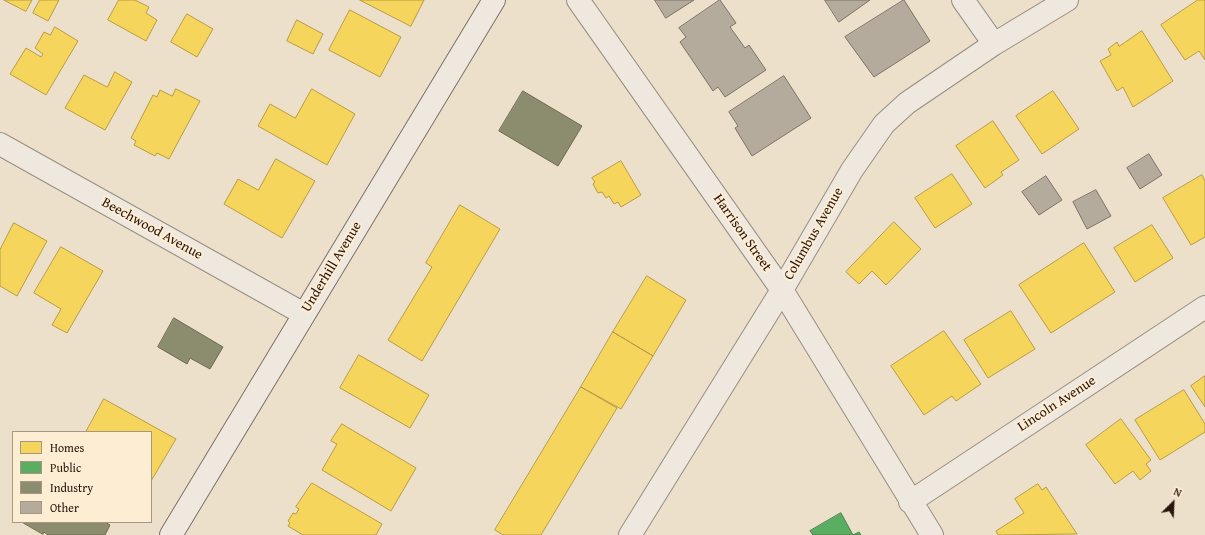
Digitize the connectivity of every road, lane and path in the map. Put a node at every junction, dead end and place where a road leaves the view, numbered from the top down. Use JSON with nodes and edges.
{"nodes":[{"id":1,"x":494,"y":0,"type":"edge"},
{"id":2,"x":578,"y":0,"type":"edge"},
{"id":3,"x":963,"y":0,"type":"edge"},
{"id":4,"x":1067,"y":0,"type":"edge"},
{"id":5,"x":994,"y":44,"type":"junction"},
{"id":6,"x":0,"y":144,"type":"edge"},
{"id":7,"x":782,"y":290,"type":"junction"},
{"id":8,"x":1205,"y":307,"type":"edge"},
{"id":9,"x":304,"y":314,"type":"junction"},
{"id":10,"x":910,"y":502,"type":"junction"},
{"id":11,"x":171,"y":535,"type":"edge"},
{"id":12,"x":630,"y":535,"type":"edge"},
{"id":13,"x":932,"y":535,"type":"edge"}],
"edges":[{"from":1,"to":9,"type":"street","name":"Underhill Avenue"},
{"from":2,"to":7,"type":"street","name":"Harrison Street"},
{"from":3,"to":5,"type":"street"},
{"from":4,"to":5,"type":"street","name":"Columbus Avenue"},
{"from":5,"to":7,"type":"street","name":"Columbus Avenue"},
{"from":6,"to":9,"type":"street","name":"Beechwood Avenue"},
{"from":7,"to":10,"type":"street","name":"Harrison Street"},
{"from":7,"to":12,"type":"street","name":"Columbus Avenue"},
{"from":8,"to":10,"type":"street","name":"Lincoln Avenue"},
{"from":9,"to":11,"type":"street","name":"Underhill Avenue"},
{"from":10,"to":13,"type":"street","name":"Harrison Street"}]}
